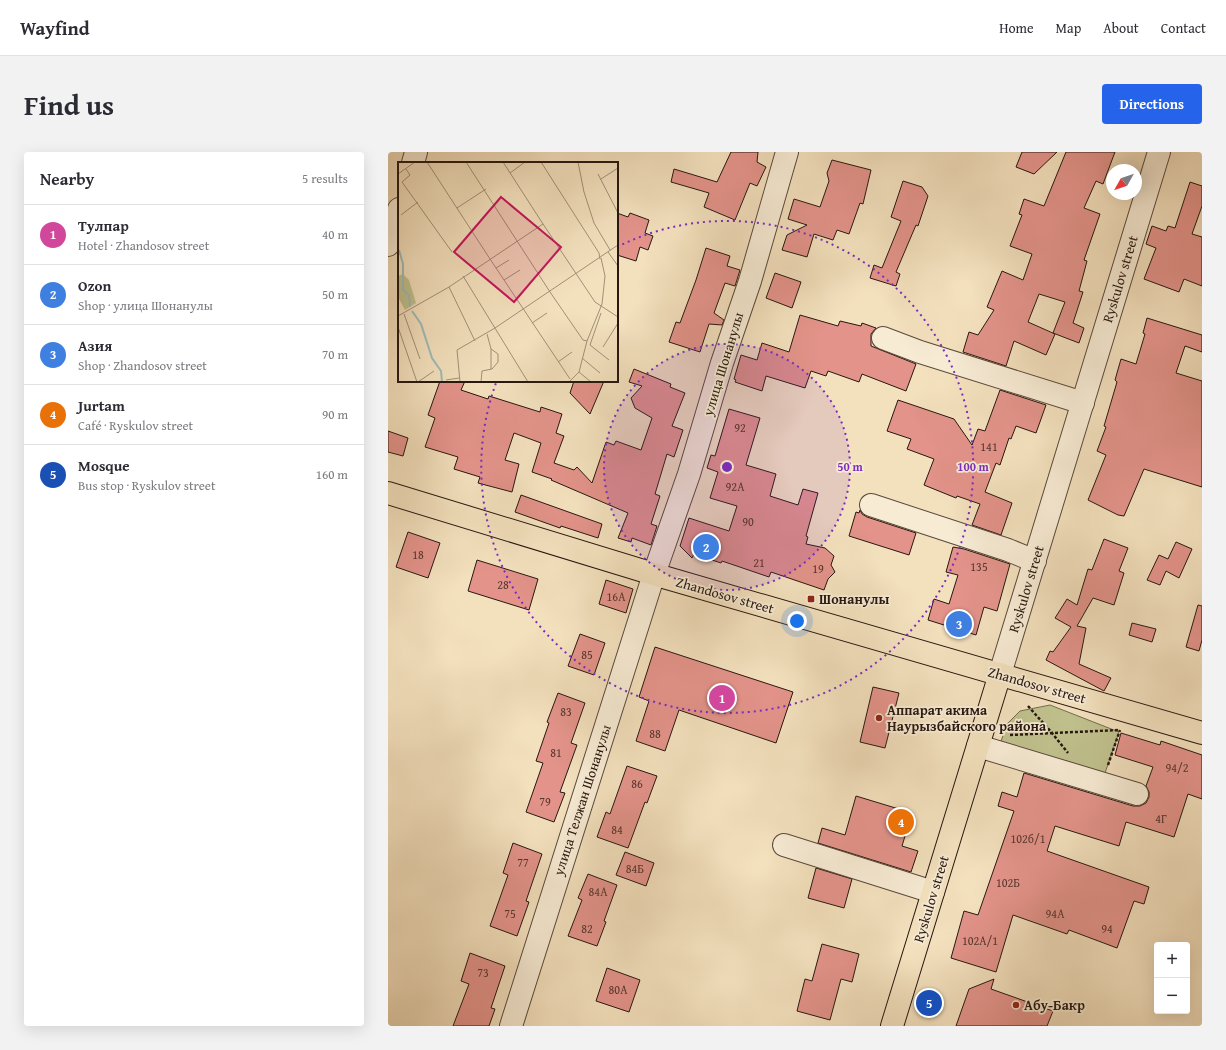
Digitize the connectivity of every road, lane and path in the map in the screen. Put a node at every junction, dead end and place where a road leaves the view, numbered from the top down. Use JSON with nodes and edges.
{"nodes":[{"id":1,"x":416,"y":152,"type":"edge"},
{"id":2,"x":787,"y":152,"type":"edge"},
{"id":3,"x":1159,"y":152,"type":"edge"},
{"id":4,"x":413,"y":162,"type":"edge"},
{"id":5,"x":398,"y":212,"type":"edge"},
{"id":6,"x":388,"y":245,"type":"edge"},
{"id":7,"x":883,"y":338,"type":"dead end"},
{"id":8,"x":1083,"y":403,"type":"junction"},
{"id":9,"x":388,"y":493,"type":"edge"},
{"id":10,"x":871,"y":505,"type":"dead end"},
{"id":11,"x":1035,"y":561,"type":"junction"},
{"id":12,"x":654,"y":574,"type":"junction"},
{"id":13,"x":953,"y":661,"type":"junction"},
{"id":14,"x":1000,"y":674,"type":"junction"},
{"id":15,"x":1049,"y":688,"type":"junction"},
{"id":16,"x":1028,"y":706,"type":"dead end"},
{"id":17,"x":986,"y":719,"type":"junction"},
{"id":18,"x":1120,"y":730,"type":"junction"},
{"id":19,"x":1124,"y":730,"type":"dead end"},
{"id":20,"x":1052,"y":733,"type":"junction"},
{"id":21,"x":1202,"y":733,"type":"edge"},
{"id":22,"x":1006,"y":735,"type":"dead end"},
{"id":23,"x":978,"y":746,"type":"junction"},
{"id":24,"x":1068,"y":753,"type":"dead end"},
{"id":25,"x":1107,"y":768,"type":"dead end"},
{"id":26,"x":1137,"y":794,"type":"dead end"},
{"id":27,"x":784,"y":845,"type":"dead end"},
{"id":28,"x":933,"y":892,"type":"junction"},
{"id":29,"x":511,"y":1026,"type":"edge"},
{"id":30,"x":892,"y":1026,"type":"edge"}],
"edges":[{"from":1,"to":4,"type":"street"},
{"from":2,"to":12,"type":"street","name":"улица Шонанулы"},
{"from":3,"to":8,"type":"street","name":"Ryskulov street"},
{"from":5,"to":6,"type":"street"},
{"from":7,"to":8,"type":"street"},
{"from":8,"to":11,"type":"street","name":"Ryskulov street"},
{"from":9,"to":12,"type":"main road","name":"Zhandosov street"},
{"from":10,"to":11,"type":"street"},
{"from":11,"to":14,"type":"street","name":"Ryskulov street"},
{"from":12,"to":13,"type":"main road","name":"Zhandosov street"},
{"from":12,"to":29,"type":"street","name":"улица Телжан Шонанулы"},
{"from":13,"to":14,"type":"main road","name":"Zhandosov street"},
{"from":13,"to":17,"type":"main road"},
{"from":14,"to":15,"type":"main road","name":"Zhandosov street"},
{"from":14,"to":17,"type":"main road","name":"Ryskulov street"},
{"from":15,"to":17,"type":"main road"},
{"from":15,"to":21,"type":"main road","name":"Zhandosov street"},
{"from":16,"to":20,"type":"path"},
{"from":17,"to":23,"type":"main road","name":"Ryskulov street"},
{"from":18,"to":19,"type":"path"},
{"from":18,"to":20,"type":"path"},
{"from":18,"to":25,"type":"path"},
{"from":20,"to":22,"type":"path"},
{"from":20,"to":24,"type":"path"},
{"from":23,"to":26,"type":"street"},
{"from":23,"to":28,"type":"main road","name":"Ryskulov street"},
{"from":27,"to":28,"type":"street"},
{"from":28,"to":30,"type":"main road","name":"Ryskulov street"}]}
